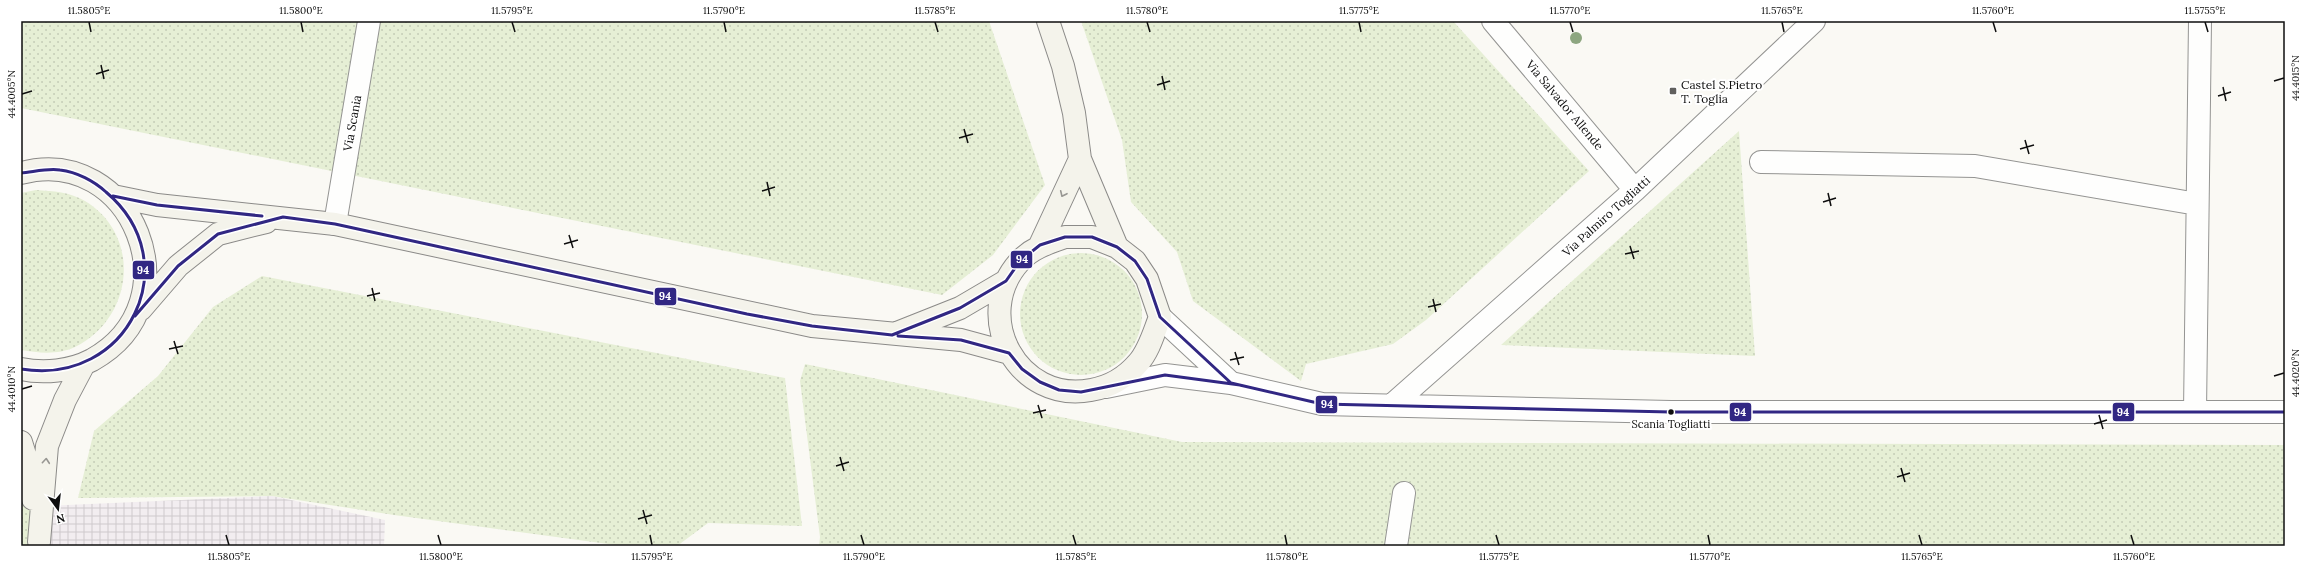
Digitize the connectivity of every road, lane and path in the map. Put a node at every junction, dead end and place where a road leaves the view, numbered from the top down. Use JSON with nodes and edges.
{"nodes":[{"id":1,"x":370,"y":21,"type":"edge"},
{"id":2,"x":1048,"y":21,"type":"edge"},
{"id":3,"x":1493,"y":21,"type":"edge"},
{"id":4,"x":1814,"y":21,"type":"edge"},
{"id":5,"x":2200,"y":21,"type":"edge"},
{"id":6,"x":1080,"y":159,"type":"junction"},
{"id":7,"x":1761,"y":162,"type":"dead end"},
{"id":8,"x":21,"y":173,"type":"edge"},
{"id":9,"x":1635,"y":190,"type":"junction"},
{"id":10,"x":113,"y":196,"type":"junction"},
{"id":11,"x":2197,"y":204,"type":"junction"},
{"id":12,"x":283,"y":218,"type":"junction"},
{"id":13,"x":335,"y":224,"type":"junction"},
{"id":14,"x":1040,"y":246,"type":"junction"},
{"id":15,"x":1117,"y":247,"type":"junction"},
{"id":16,"x":1006,"y":281,"type":"junction"},
{"id":17,"x":136,"y":316,"type":"junction"},
{"id":18,"x":1160,"y":317,"type":"junction"},
{"id":19,"x":892,"y":335,"type":"junction"},
{"id":20,"x":1009,"y":353,"type":"junction"},
{"id":21,"x":84,"y":364,"type":"junction"},
{"id":22,"x":21,"y":369,"type":"edge"},
{"id":23,"x":1231,"y":382,"type":"junction"},
{"id":24,"x":1102,"y":388,"type":"junction"},
{"id":25,"x":1392,"y":405,"type":"junction"},
{"id":26,"x":2195,"y":412,"type":"junction"},
{"id":27,"x":2285,"y":412,"type":"edge"},
{"id":28,"x":21,"y":442,"type":"edge"},
{"id":29,"x":1404,"y":493,"type":"dead end"},
{"id":30,"x":39,"y":544,"type":"edge"},
{"id":31,"x":1396,"y":546,"type":"edge"}],
"edges":[{"from":1,"to":13,"type":"street","name":"Via Scania"},
{"from":2,"to":6,"type":"main road"},
{"from":3,"to":9,"type":"street","name":"Via Salvador Allende"},
{"from":4,"to":9,"type":"street","name":"Via Palmiro Togliatti"},
{"from":5,"to":11,"type":"street"},
{"from":6,"to":14,"type":"main road","one_way":true},
{"from":6,"to":15,"type":"main road"},
{"from":7,"to":11,"type":"street"},
{"from":8,"to":10,"type":"main road"},
{"from":9,"to":25,"type":"street","name":"Via Palmiro Togliatti"},
{"from":10,"to":12,"type":"main road"},
{"from":10,"to":17,"type":"main road"},
{"from":11,"to":26,"type":"street"},
{"from":12,"to":13,"type":"main road"},
{"from":12,"to":17,"type":"main road"},
{"from":13,"to":19,"type":"main road"},
{"from":14,"to":15,"type":"main road"},
{"from":14,"to":16,"type":"main road"},
{"from":15,"to":18,"type":"main road"},
{"from":16,"to":19,"type":"main road"},
{"from":16,"to":20,"type":"main road"},
{"from":17,"to":21,"type":"main road"},
{"from":18,"to":23,"type":"street"},
{"from":18,"to":24,"type":"main road"},
{"from":19,"to":20,"type":"main road"},
{"from":20,"to":24,"type":"main road"},
{"from":21,"to":22,"type":"main road"},
{"from":30,"to":21,"type":"main road","one_way":true},
{"from":23,"to":24,"type":"street"},
{"from":23,"to":25,"type":"street"},
{"from":25,"to":26,"type":"street"},
{"from":26,"to":27,"type":"street"},
{"from":28,"to":30,"type":"main road"},
{"from":29,"to":31,"type":"street"}]}
